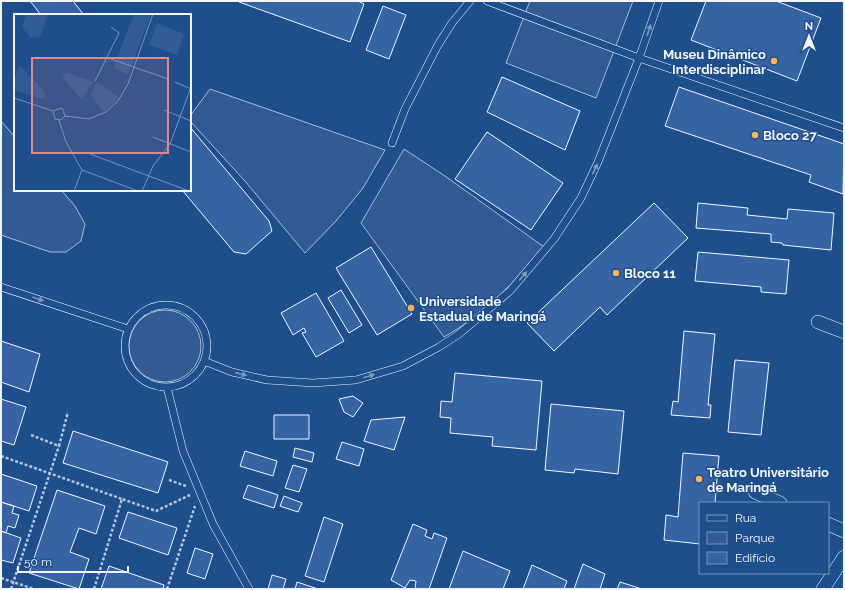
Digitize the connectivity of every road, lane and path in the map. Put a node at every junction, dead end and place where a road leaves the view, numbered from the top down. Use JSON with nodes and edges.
{"nodes":[{"id":1,"x":470,"y":1,"type":"edge"},
{"id":2,"x":487,"y":1,"type":"edge"},
{"id":3,"x":659,"y":1,"type":"edge"},
{"id":4,"x":639,"y":58,"type":"junction"},
{"id":5,"x":844,"y":128,"type":"edge"},
{"id":6,"x":392,"y":143,"type":"dead end"},
{"id":7,"x":1,"y":287,"type":"edge"},
{"id":8,"x":818,"y":322,"type":"dead end"},
{"id":9,"x":128,"y":329,"type":"junction"},
{"id":10,"x":844,"y":332,"type":"edge"},
{"id":11,"x":204,"y":361,"type":"junction"},
{"id":12,"x":167,"y":387,"type":"junction"},
{"id":13,"x":68,"y":412,"type":"dead end"},
{"id":14,"x":31,"y":436,"type":"dead end"},
{"id":15,"x":59,"y":446,"type":"junction"},
{"id":16,"x":1,"y":456,"type":"edge"},
{"id":17,"x":50,"y":473,"type":"junction"},
{"id":18,"x":200,"y":490,"type":"junction"},
{"id":19,"x":755,"y":492,"type":"dead end"},
{"id":20,"x":122,"y":499,"type":"junction"},
{"id":21,"x":778,"y":502,"type":"edge"},
{"id":22,"x":829,"y":524,"type":"edge"},
{"id":23,"x":844,"y":531,"type":"edge"},
{"id":24,"x":844,"y":557,"type":"edge"},
{"id":25,"x":1,"y":578,"type":"edge"},
{"id":26,"x":14,"y":582,"type":"junction"},
{"id":27,"x":11,"y":589,"type":"edge"},
{"id":28,"x":34,"y":589,"type":"edge"},
{"id":29,"x":94,"y":589,"type":"edge"},
{"id":30,"x":166,"y":589,"type":"edge"},
{"id":31,"x":249,"y":589,"type":"edge"},
{"id":32,"x":823,"y":589,"type":"edge"}],
"edges":[{"from":1,"to":6,"type":"lane"},
{"from":2,"to":4,"type":"lane"},
{"from":4,"to":3,"type":"lane","one_way":true},
{"from":4,"to":5,"type":"lane"},
{"from":11,"to":4,"type":"lane","one_way":true},
{"from":7,"to":9,"type":"lane","one_way":true},
{"from":8,"to":10,"type":"street"},
{"from":9,"to":11,"type":"lane"},
{"from":9,"to":12,"type":"lane"},
{"from":11,"to":12,"type":"lane"},
{"from":12,"to":18,"type":"lane"},
{"from":13,"to":15,"type":"path"},
{"from":14,"to":15,"type":"path"},
{"from":15,"to":17,"type":"path"},
{"from":16,"to":17,"type":"path"},
{"from":17,"to":20,"type":"path"},
{"from":17,"to":26,"type":"path"},
{"from":18,"to":20,"type":"path"},
{"from":18,"to":30,"type":"path"},
{"from":18,"to":31,"type":"lane"},
{"from":19,"to":21,"type":"street"},
{"from":20,"to":29,"type":"path"},
{"from":22,"to":23,"type":"street"},
{"from":24,"to":32,"type":"street"},
{"from":25,"to":26,"type":"path"},
{"from":26,"to":27,"type":"path"},
{"from":26,"to":28,"type":"path"}]}
